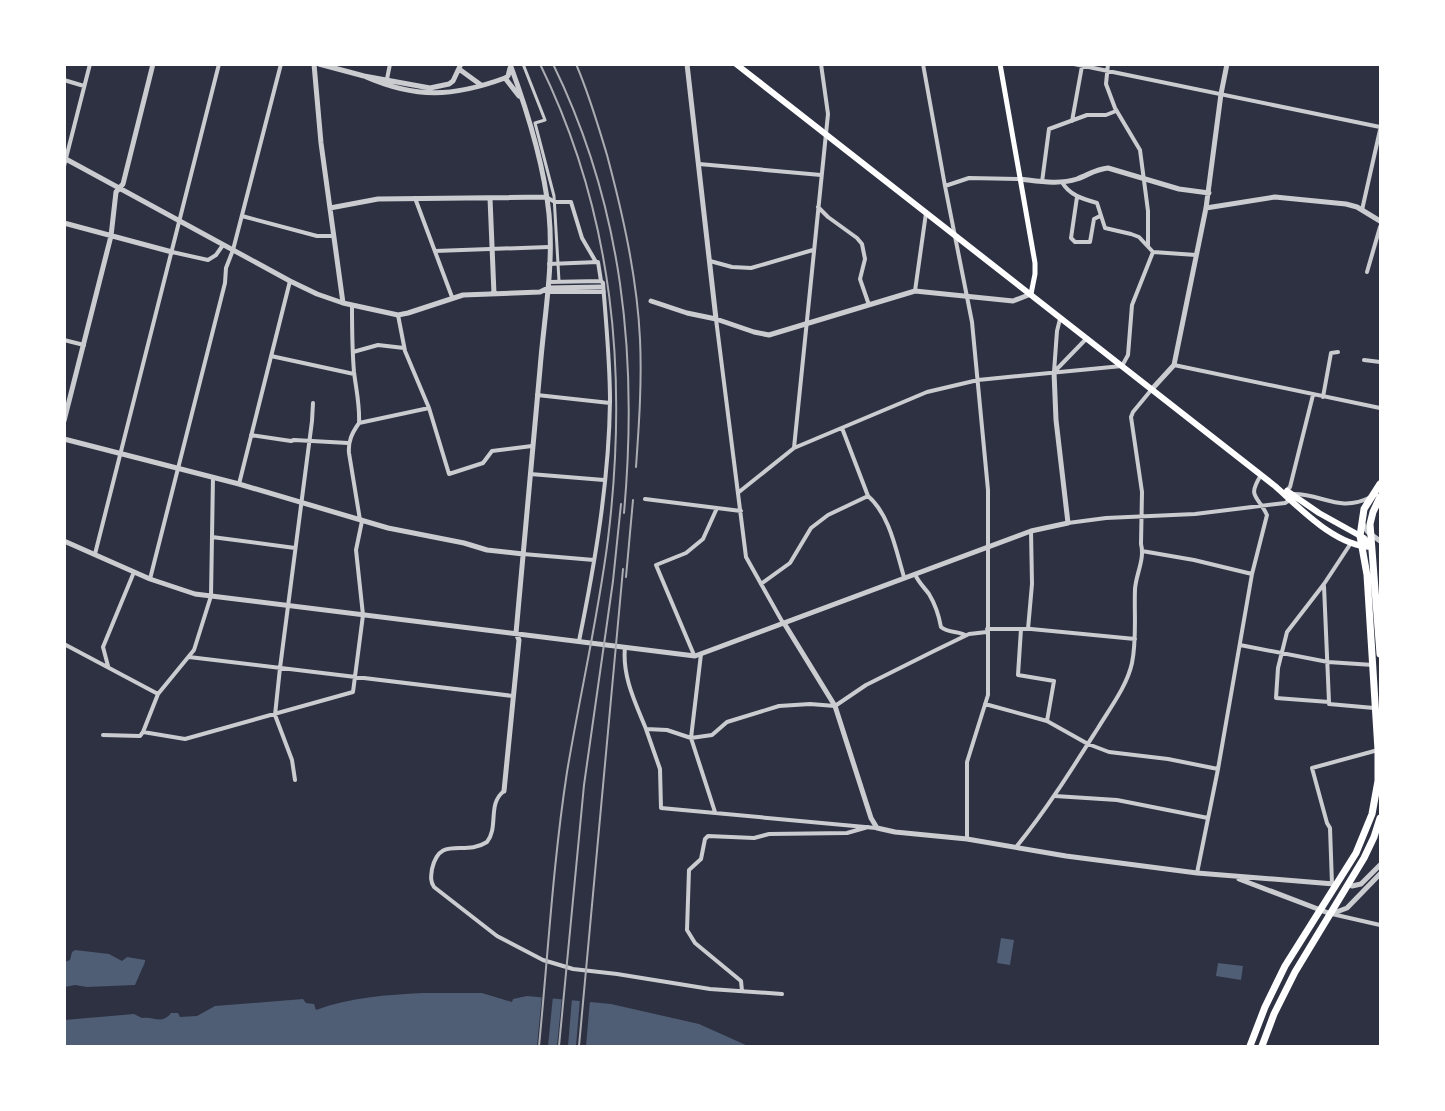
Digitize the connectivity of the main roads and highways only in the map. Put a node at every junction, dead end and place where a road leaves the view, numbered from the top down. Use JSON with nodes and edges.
{"nodes":[{"id":1,"x":736,"y":64,"type":"edge"},
{"id":2,"x":1000,"y":64,"type":"edge"},
{"id":3,"x":1031,"y":294,"type":"junction"},
{"id":4,"x":1380,"y":484,"type":"edge"},
{"id":5,"x":1275,"y":486,"type":"junction"},
{"id":6,"x":1289,"y":495,"type":"junction"},
{"id":7,"x":1380,"y":497,"type":"edge"},
{"id":8,"x":1360,"y":536,"type":"junction"},
{"id":9,"x":1361,"y":547,"type":"junction"},
{"id":10,"x":1371,"y":547,"type":"junction"},
{"id":11,"x":1380,"y":654,"type":"edge"},
{"id":12,"x":1380,"y":818,"type":"edge"},
{"id":13,"x":1250,"y":1047,"type":"edge"},
{"id":14,"x":1262,"y":1047,"type":"edge"}],
"edges":[{"from":1,"to":3,"type":"main road"},
{"from":2,"to":3,"type":"main road"},
{"from":3,"to":5,"type":"main road"},
{"from":4,"to":8,"type":"highway"},
{"from":5,"to":6,"type":"main road"},
{"from":5,"to":6,"type":"main road"},
{"from":6,"to":8,"type":"main road"},
{"from":6,"to":9,"type":"main road"},
{"from":7,"to":10,"type":"highway"},
{"from":8,"to":9,"type":"highway"},
{"from":8,"to":10,"type":"main road"},
{"from":9,"to":10,"type":"main road"},
{"from":9,"to":13,"type":"highway"},
{"from":10,"to":11,"type":"highway"},
{"from":12,"to":14,"type":"highway"}]}
